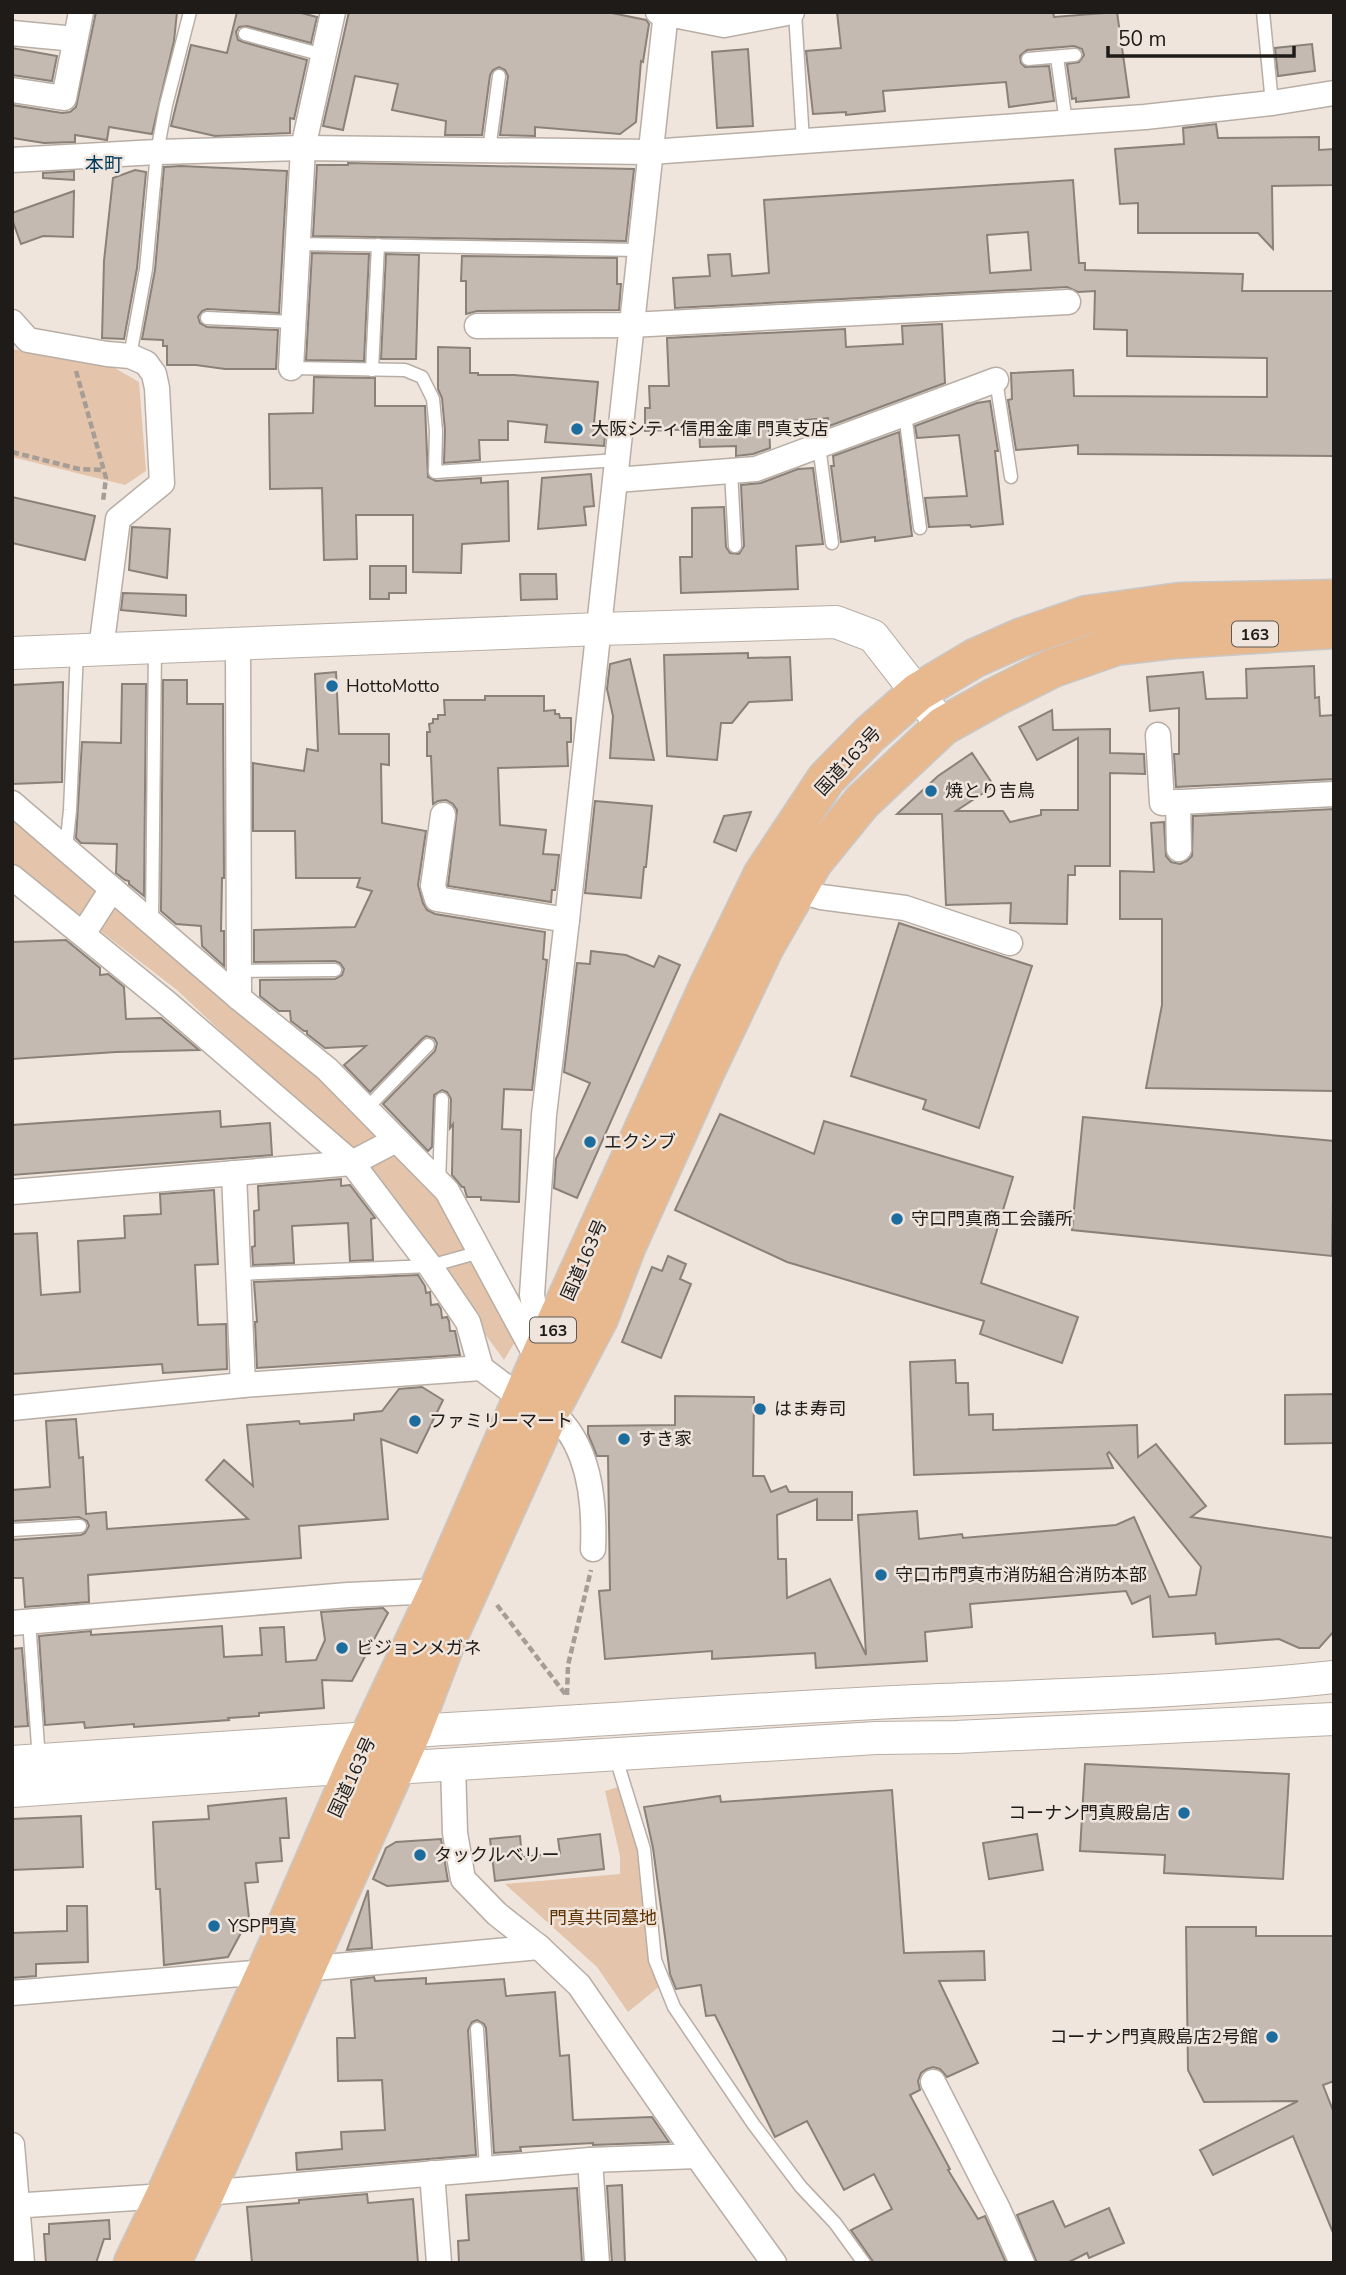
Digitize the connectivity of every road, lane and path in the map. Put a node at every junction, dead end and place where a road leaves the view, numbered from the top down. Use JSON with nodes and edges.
{"nodes":[{"id":1,"x":80,"y":12,"type":"edge"},
{"id":2,"x":190,"y":12,"type":"edge"},
{"id":3,"x":333,"y":12,"type":"edge"},
{"id":4,"x":794,"y":12,"type":"edge"},
{"id":5,"x":1263,"y":12,"type":"edge"},
{"id":6,"x":663,"y":13,"type":"edge"},
{"id":7,"x":732,"y":18,"type":"edge"},
{"id":8,"x":12,"y":33,"type":"edge"},
{"id":9,"x":245,"y":34,"type":"dead end"},
{"id":10,"x":75,"y":39,"type":"junction"},
{"id":11,"x":323,"y":55,"type":"junction"},
{"id":12,"x":1075,"y":55,"type":"dead end"},
{"id":13,"x":1057,"y":57,"type":"junction"},
{"id":14,"x":1028,"y":59,"type":"dead end"},
{"id":15,"x":499,"y":76,"type":"dead end"},
{"id":16,"x":12,"y":90,"type":"edge"},
{"id":17,"x":1334,"y":93,"type":"edge"},
{"id":18,"x":1272,"y":103,"type":"junction"},
{"id":19,"x":1066,"y":123,"type":"junction"},
{"id":20,"x":803,"y":141,"type":"junction"},
{"id":21,"x":303,"y":148,"type":"junction"},
{"id":22,"x":489,"y":150,"type":"junction"},
{"id":23,"x":157,"y":152,"type":"junction"},
{"id":24,"x":650,"y":152,"type":"junction"},
{"id":25,"x":12,"y":160,"type":"edge"},
{"id":26,"x":298,"y":244,"type":"junction"},
{"id":27,"x":378,"y":245,"type":"junction"},
{"id":28,"x":639,"y":250,"type":"junction"},
{"id":29,"x":1068,"y":302,"type":"dead end"},
{"id":30,"x":207,"y":318,"type":"dead end"},
{"id":31,"x":12,"y":322,"type":"edge"},
{"id":32,"x":293,"y":322,"type":"junction"},
{"id":33,"x":631,"y":325,"type":"junction"},
{"id":34,"x":477,"y":326,"type":"dead end"},
{"id":35,"x":68,"y":347,"type":"junction"},
{"id":36,"x":130,"y":356,"type":"junction"},
{"id":37,"x":291,"y":368,"type":"joint"},
{"id":38,"x":372,"y":370,"type":"junction"},
{"id":39,"x":996,"y":380,"type":"joint"},
{"id":40,"x":905,"y":414,"type":"junction"},
{"id":41,"x":818,"y":446,"type":"junction"},
{"id":42,"x":12,"y":452,"type":"edge"},
{"id":43,"x":103,"y":470,"type":"junction"},
{"id":44,"x":617,"y":470,"type":"junction"},
{"id":45,"x":732,"y":471,"type":"junction"},
{"id":46,"x":1011,"y":477,"type":"dead end"},
{"id":47,"x":102,"y":503,"type":"dead end"},
{"id":48,"x":920,"y":528,"type":"dead end"},
{"id":49,"x":832,"y":542,"type":"dead end"},
{"id":50,"x":735,"y":546,"type":"dead end"},
{"id":51,"x":1334,"y":599,"type":"edge"},
{"id":52,"x":599,"y":629,"type":"junction"},
{"id":53,"x":1334,"y":629,"type":"edge"},
{"id":54,"x":238,"y":645,"type":"junction"},
{"id":55,"x":155,"y":646,"type":"junction"},
{"id":56,"x":89,"y":650,"type":"junction"},
{"id":57,"x":12,"y":653,"type":"edge"},
{"id":58,"x":918,"y":692,"type":"junction"},
{"id":59,"x":943,"y":726,"type":"junction"},
{"id":60,"x":1158,"y":734,"type":"dead end"},
{"id":61,"x":1334,"y":794,"type":"edge"},
{"id":62,"x":1178,"y":802,"type":"junction"},
{"id":63,"x":12,"y":803,"type":"edge"},
{"id":64,"x":443,"y":815,"type":"dead end"},
{"id":65,"x":66,"y":849,"type":"junction"},
{"id":66,"x":1179,"y":849,"type":"dead end"},
{"id":67,"x":12,"y":877,"type":"edge"},
{"id":68,"x":112,"y":889,"type":"junction"},
{"id":69,"x":796,"y":890,"type":"junction"},
{"id":70,"x":567,"y":920,"type":"junction"},
{"id":71,"x":152,"y":922,"type":"junction"},
{"id":72,"x":83,"y":934,"type":"junction"},
{"id":73,"x":1010,"y":943,"type":"dead end"},
{"id":74,"x":335,"y":970,"type":"dead end"},
{"id":75,"x":239,"y":971,"type":"junction"},
{"id":76,"x":239,"y":998,"type":"junction"},
{"id":77,"x":428,"y":1045,"type":"dead end"},
{"id":78,"x":442,"y":1099,"type":"dead end"},
{"id":79,"x":366,"y":1109,"type":"junction"},
{"id":80,"x":396,"y":1140,"type":"junction"},
{"id":81,"x":352,"y":1163,"type":"junction"},
{"id":82,"x":234,"y":1173,"type":"junction"},
{"id":83,"x":439,"y":1183,"type":"junction"},
{"id":84,"x":12,"y":1192,"type":"edge"},
{"id":85,"x":480,"y":1252,"type":"junction"},
{"id":86,"x":429,"y":1265,"type":"junction"},
{"id":87,"x":238,"y":1274,"type":"junction"},
{"id":88,"x":541,"y":1358,"type":"junction"},
{"id":89,"x":481,"y":1368,"type":"junction"},
{"id":90,"x":243,"y":1385,"type":"junction"},
{"id":91,"x":536,"y":1405,"type":"junction"},
{"id":92,"x":12,"y":1408,"type":"edge"},
{"id":93,"x":80,"y":1526,"type":"dead end"},
{"id":94,"x":12,"y":1530,"type":"edge"},
{"id":95,"x":593,"y":1549,"type":"joint"},
{"id":96,"x":475,"y":1576,"type":"junction"},
{"id":97,"x":438,"y":1591,"type":"junction"},
{"id":98,"x":20,"y":1622,"type":"edge"},
{"id":99,"x":1334,"y":1677,"type":"edge"},
{"id":100,"x":575,"y":1708,"type":"junction"},
{"id":101,"x":1334,"y":1718,"type":"edge"},
{"id":102,"x":412,"y":1731,"type":"junction"},
{"id":103,"x":362,"y":1752,"type":"junction"},
{"id":104,"x":615,"y":1755,"type":"junction"},
{"id":105,"x":25,"y":1761,"type":"edge"},
{"id":106,"x":453,"y":1764,"type":"junction"},
{"id":107,"x":394,"y":1768,"type":"junction"},
{"id":108,"x":12,"y":1791,"type":"edge"},
{"id":109,"x":539,"y":1947,"type":"junction"},
{"id":110,"x":305,"y":1969,"type":"junction"},
{"id":111,"x":266,"y":1972,"type":"junction"},
{"id":112,"x":12,"y":1993,"type":"edge"},
{"id":113,"x":477,"y":2029,"type":"dead end"},
{"id":114,"x":933,"y":2082,"type":"dead end"},
{"id":115,"x":12,"y":2145,"type":"edge"},
{"id":116,"x":697,"y":2156,"type":"junction"},
{"id":117,"x":590,"y":2160,"type":"junction"},
{"id":118,"x":486,"y":2168,"type":"junction"},
{"id":119,"x":432,"y":2173,"type":"junction"},
{"id":120,"x":205,"y":2193,"type":"junction"},
{"id":121,"x":165,"y":2196,"type":"junction"},
{"id":122,"x":14,"y":2206,"type":"edge"},
{"id":123,"x":22,"y":2263,"type":"edge"},
{"id":124,"x":133,"y":2263,"type":"edge"},
{"id":125,"x":171,"y":2263,"type":"edge"},
{"id":126,"x":439,"y":2263,"type":"edge"},
{"id":127,"x":597,"y":2263,"type":"edge"},
{"id":128,"x":774,"y":2263,"type":"edge"},
{"id":129,"x":864,"y":2263,"type":"edge"},
{"id":130,"x":1022,"y":2263,"type":"edge"}],
"edges":[{"from":1,"to":10,"type":"street"},
{"from":2,"to":23,"type":"lane"},
{"from":3,"to":11,"type":"street"},
{"from":4,"to":7,"type":"street"},
{"from":4,"to":20,"type":"lane"},
{"from":5,"to":18,"type":"lane"},
{"from":6,"to":7,"type":"street"},
{"from":6,"to":24,"type":"street"},
{"from":8,"to":10,"type":"street"},
{"from":9,"to":11,"type":"lane"},
{"from":10,"to":16,"type":"street"},
{"from":11,"to":21,"type":"street"},
{"from":12,"to":13,"type":"lane"},
{"from":13,"to":14,"type":"lane"},
{"from":13,"to":19,"type":"lane"},
{"from":15,"to":22,"type":"lane"},
{"from":17,"to":18,"type":"street"},
{"from":18,"to":19,"type":"street"},
{"from":19,"to":20,"type":"street"},
{"from":20,"to":24,"type":"street"},
{"from":21,"to":22,"type":"street"},
{"from":21,"to":23,"type":"street"},
{"from":21,"to":26,"type":"street"},
{"from":22,"to":24,"type":"street"},
{"from":23,"to":25,"type":"street"},
{"from":23,"to":36,"type":"lane"},
{"from":24,"to":28,"type":"street"},
{"from":26,"to":27,"type":"lane"},
{"from":26,"to":32,"type":"street"},
{"from":27,"to":28,"type":"lane"},
{"from":27,"to":38,"type":"lane"},
{"from":28,"to":33,"type":"street"},
{"from":29,"to":33,"type":"street"},
{"from":30,"to":32,"type":"lane"},
{"from":31,"to":35,"type":"street"},
{"from":32,"to":37,"type":"street"},
{"from":33,"to":34,"type":"street"},
{"from":33,"to":44,"type":"street"},
{"from":35,"to":36,"type":"street"},
{"from":35,"to":43,"type":"path"},
{"from":36,"to":56,"type":"street"},
{"from":37,"to":38,"type":"lane"},
{"from":38,"to":44,"type":"lane"},
{"from":39,"to":40,"type":"street"},
{"from":39,"to":46,"type":"lane"},
{"from":40,"to":41,"type":"street"},
{"from":40,"to":48,"type":"lane"},
{"from":41,"to":45,"type":"street"},
{"from":41,"to":49,"type":"lane"},
{"from":42,"to":43,"type":"path"},
{"from":43,"to":47,"type":"path"},
{"from":44,"to":45,"type":"street"},
{"from":44,"to":52,"type":"street"},
{"from":45,"to":50,"type":"lane"},
{"from":51,"to":58,"type":"highway","name":"国道163号","number":"163"},
{"from":52,"to":54,"type":"street"},
{"from":52,"to":58,"type":"street"},
{"from":52,"to":70,"type":"street"},
{"from":53,"to":59,"type":"highway","name":"国道163号","number":"163"},
{"from":54,"to":55,"type":"street"},
{"from":54,"to":75,"type":"street"},
{"from":55,"to":56,"type":"street"},
{"from":55,"to":71,"type":"lane"},
{"from":56,"to":57,"type":"street"},
{"from":56,"to":65,"type":"lane"},
{"from":58,"to":59,"type":"street"},
{"from":58,"to":88,"type":"highway","name":"国道163号","number":"163"},
{"from":59,"to":69,"type":"highway","name":"国道163号","number":"163"},
{"from":60,"to":62,"type":"street"},
{"from":61,"to":62,"type":"street"},
{"from":62,"to":66,"type":"street"},
{"from":63,"to":65,"type":"street"},
{"from":64,"to":70,"type":"street"},
{"from":65,"to":68,"type":"street"},
{"from":67,"to":72,"type":"street"},
{"from":68,"to":71,"type":"street"},
{"from":68,"to":72,"type":"street"},
{"from":69,"to":73,"type":"street"},
{"from":69,"to":91,"type":"highway","name":"国道163号","number":"163"},
{"from":70,"to":88,"type":"street"},
{"from":71,"to":76,"type":"street"},
{"from":72,"to":81,"type":"street"},
{"from":74,"to":75,"type":"lane"},
{"from":75,"to":76,"type":"street"},
{"from":76,"to":79,"type":"street"},
{"from":77,"to":79,"type":"lane"},
{"from":78,"to":83,"type":"lane"},
{"from":79,"to":80,"type":"street"},
{"from":80,"to":81,"type":"street"},
{"from":80,"to":83,"type":"street"},
{"from":81,"to":82,"type":"street"},
{"from":81,"to":86,"type":"street"},
{"from":82,"to":84,"type":"street"},
{"from":82,"to":87,"type":"street"},
{"from":83,"to":85,"type":"street"},
{"from":85,"to":86,"type":"lane"},
{"from":85,"to":88,"type":"street"},
{"from":86,"to":87,"type":"lane"},
{"from":86,"to":89,"type":"street"},
{"from":87,"to":90,"type":"street"},
{"from":88,"to":91,"type":"highway","name":"国道163号","number":"163"},
{"from":89,"to":90,"type":"street"},
{"from":89,"to":91,"type":"street"},
{"from":90,"to":92,"type":"street"},
{"from":91,"to":95,"type":"street"},
{"from":91,"to":96,"type":"highway","name":"国道163号","number":"163"},
{"from":91,"to":97,"type":"highway","name":"国道163号","number":"163"},
{"from":93,"to":94,"type":"lane"},
{"from":95,"to":100,"type":"path"},
{"from":96,"to":100,"type":"path"},
{"from":96,"to":102,"type":"highway","name":"国道163号","number":"163"},
{"from":97,"to":98,"type":"street"},
{"from":97,"to":103,"type":"highway","name":"国道163号","number":"163"},
{"from":98,"to":105,"type":"lane"},
{"from":99,"to":100,"type":"street"},
{"from":100,"to":102,"type":"street"},
{"from":101,"to":104,"type":"street"},
{"from":102,"to":103,"type":"street"},
{"from":102,"to":107,"type":"highway","name":"国道163号","number":"163"},
{"from":103,"to":105,"type":"street"},
{"from":103,"to":107,"type":"street"},
{"from":103,"to":108,"type":"street"},
{"from":103,"to":111,"type":"highway","name":"国道163号","number":"163"},
{"from":104,"to":106,"type":"street"},
{"from":104,"to":129,"type":"lane"},
{"from":106,"to":107,"type":"street"},
{"from":106,"to":109,"type":"street"},
{"from":107,"to":110,"type":"highway","name":"国道163号","number":"163"},
{"from":109,"to":110,"type":"street"},
{"from":109,"to":116,"type":"street"},
{"from":110,"to":120,"type":"highway","name":"国道163号","number":"163"},
{"from":111,"to":112,"type":"street"},
{"from":111,"to":121,"type":"highway","name":"国道163号","number":"163"},
{"from":113,"to":118,"type":"lane"},
{"from":114,"to":130,"type":"street"},
{"from":115,"to":122,"type":"street"},
{"from":116,"to":117,"type":"street"},
{"from":116,"to":128,"type":"street"},
{"from":117,"to":118,"type":"street"},
{"from":117,"to":127,"type":"street"},
{"from":118,"to":119,"type":"street"},
{"from":119,"to":120,"type":"street"},
{"from":119,"to":126,"type":"street"},
{"from":120,"to":125,"type":"highway","name":"国道163号","number":"163"},
{"from":121,"to":122,"type":"street"},
{"from":121,"to":124,"type":"highway","name":"国道163号","number":"163"},
{"from":122,"to":123,"type":"street"}]}
